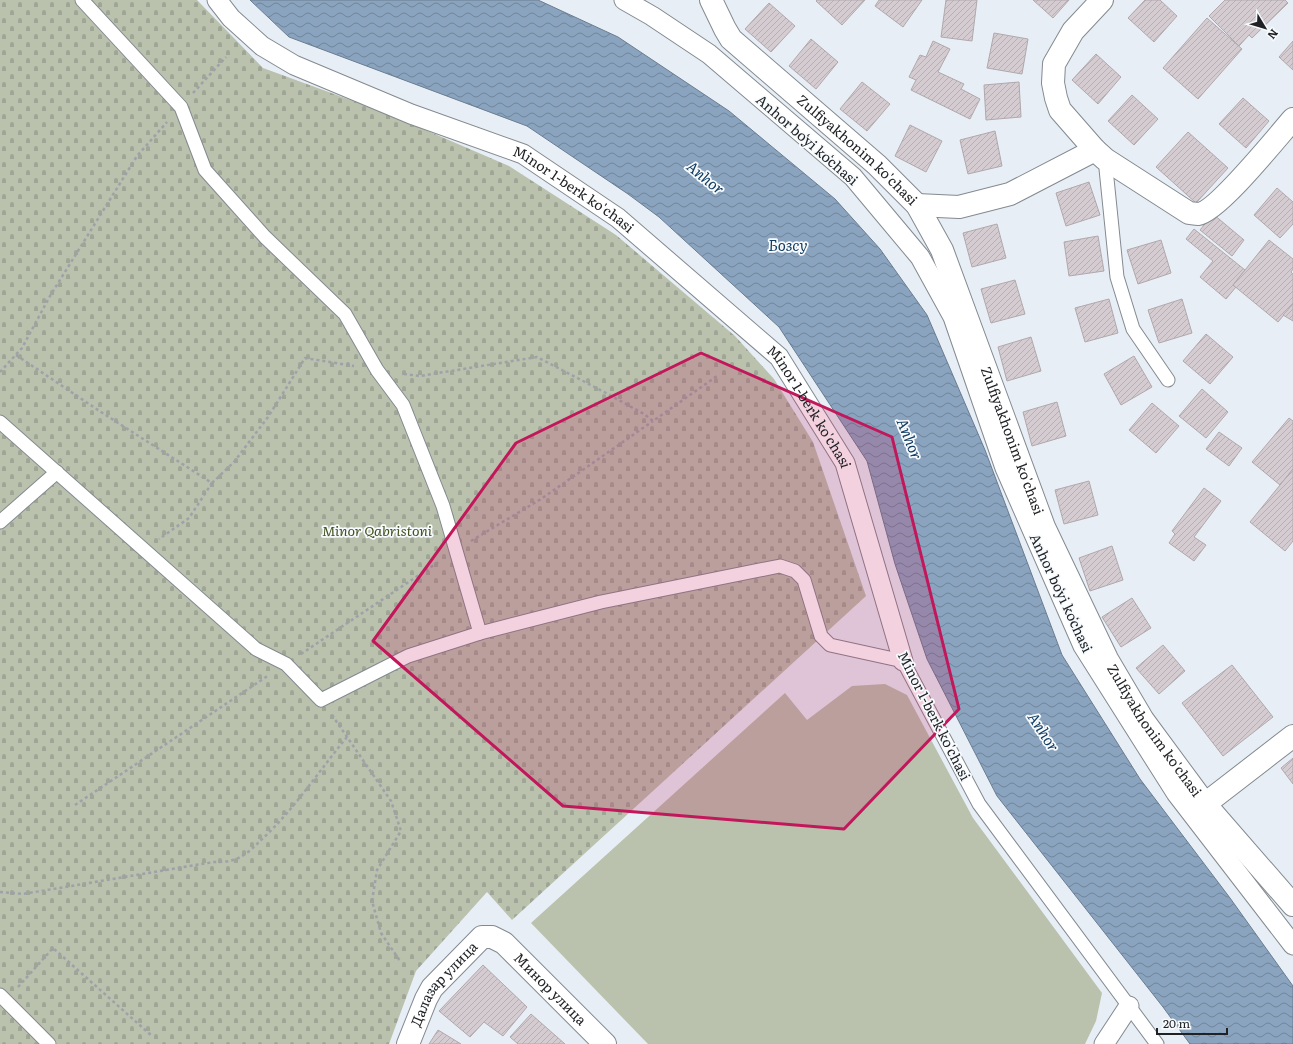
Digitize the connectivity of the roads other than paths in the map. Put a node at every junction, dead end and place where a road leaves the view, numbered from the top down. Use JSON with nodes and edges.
{"nodes":[{"id":1,"x":82,"y":0,"type":"edge"},
{"id":2,"x":217,"y":0,"type":"edge"},
{"id":3,"x":624,"y":0,"type":"edge"},
{"id":4,"x":711,"y":0,"type":"edge"},
{"id":5,"x":1102,"y":0,"type":"edge"},
{"id":6,"x":1293,"y":119,"type":"edge"},
{"id":7,"x":1100,"y":155,"type":"junction"},
{"id":8,"x":917,"y":205,"type":"junction"},
{"id":9,"x":1168,"y":380,"type":"dead end"},
{"id":10,"x":0,"y":422,"type":"edge"},
{"id":11,"x":57,"y":472,"type":"junction"},
{"id":12,"x":0,"y":522,"type":"edge"},
{"id":13,"x":480,"y":633,"type":"junction"},
{"id":14,"x":903,"y":661,"type":"junction"},
{"id":15,"x":1293,"y":736,"type":"edge"},
{"id":16,"x":1205,"y":804,"type":"junction"},
{"id":17,"x":1293,"y":905,"type":"edge"},
{"id":18,"x":492,"y":937,"type":"joint"},
{"id":19,"x":1293,"y":945,"type":"edge"},
{"id":20,"x":3,"y":998,"type":"edge"},
{"id":21,"x":1129,"y":1006,"type":"junction"},
{"id":22,"x":49,"y":1044,"type":"edge"},
{"id":23,"x":408,"y":1044,"type":"edge"},
{"id":24,"x":605,"y":1044,"type":"edge"},
{"id":25,"x":1104,"y":1044,"type":"edge"},
{"id":26,"x":1157,"y":1044,"type":"edge"}],
"edges":[{"from":1,"to":13,"type":"lane"},
{"from":2,"to":14,"type":"street","name":"Minor 1-berk ko'chasi"},
{"from":3,"to":19,"type":"street","name":"Anhor boʻyi koʻchasi"},
{"from":4,"to":8,"type":"street","name":"Zulfiyakhonim ko'chasi"},
{"from":5,"to":7,"type":"street"},
{"from":6,"to":7,"type":"street"},
{"from":7,"to":8,"type":"street"},
{"from":7,"to":9,"type":"lane"},
{"from":8,"to":16,"type":"street","name":"Zulfiyakhonim ko'chasi"},
{"from":10,"to":11,"type":"lane"},
{"from":11,"to":12,"type":"lane"},
{"from":11,"to":13,"type":"lane"},
{"from":13,"to":14,"type":"lane"},
{"from":14,"to":21,"type":"lane","name":"Minor 1-berk ko'chasi"},
{"from":15,"to":16,"type":"street"},
{"from":16,"to":17,"type":"street","name":"Zulfiyakhonim ko'chasi"},
{"from":18,"to":23,"type":"street","name":"Далазар улица"},
{"from":18,"to":24,"type":"street","name":"Минор улица"},
{"from":20,"to":22,"type":"lane"},
{"from":21,"to":25,"type":"street"},
{"from":21,"to":26,"type":"lane","name":"Minor 1-berk ko'chasi"}]}
